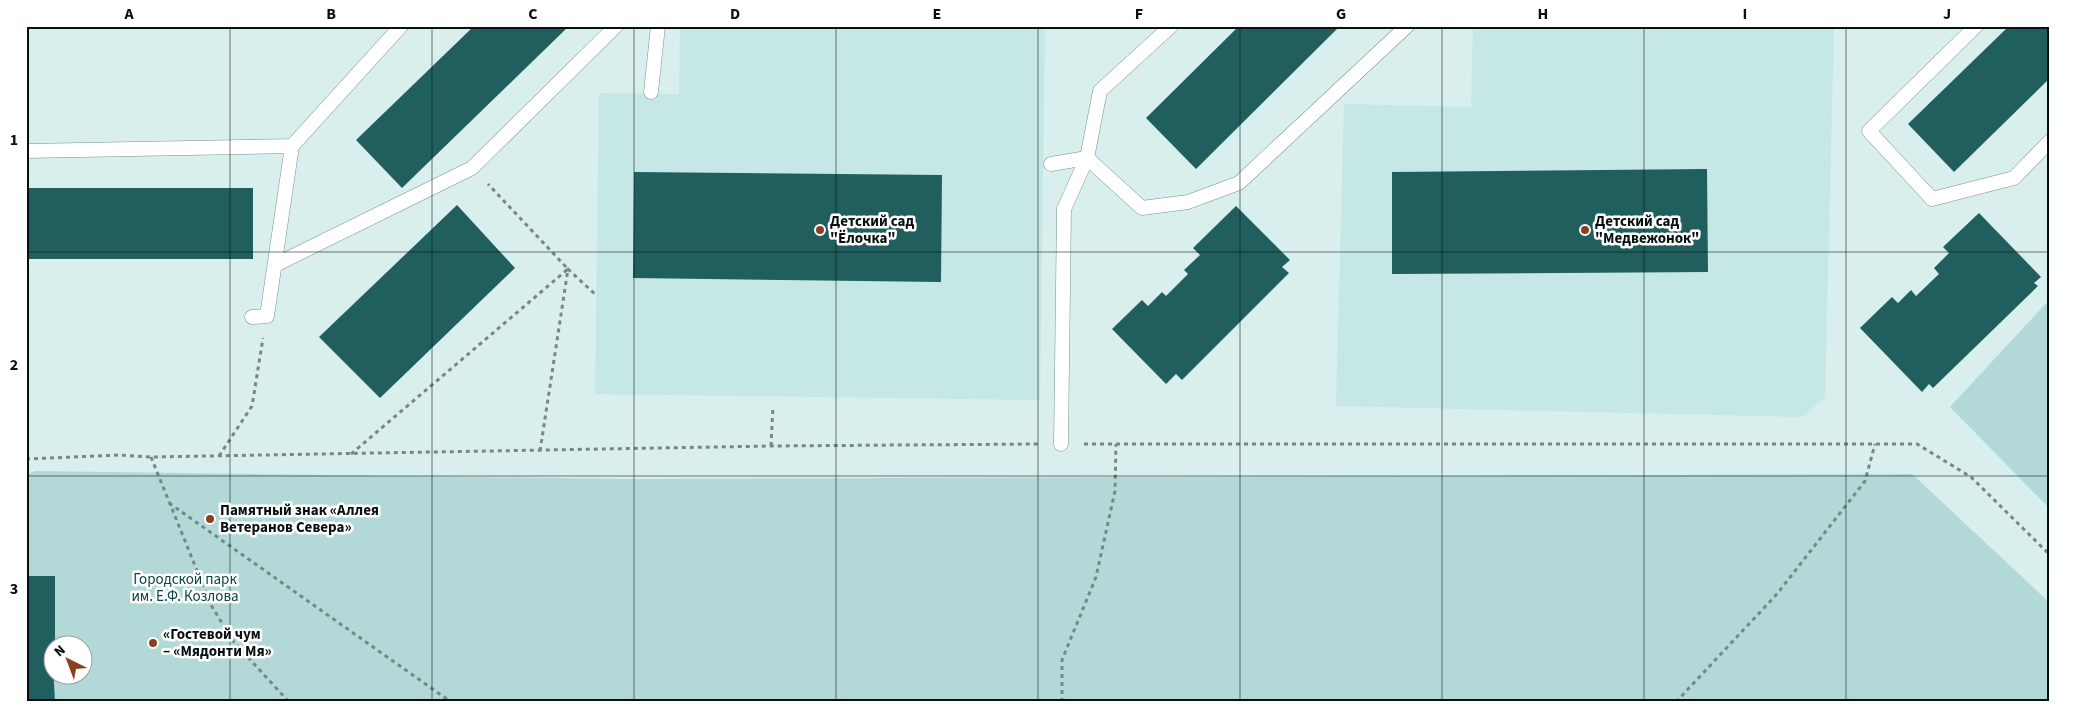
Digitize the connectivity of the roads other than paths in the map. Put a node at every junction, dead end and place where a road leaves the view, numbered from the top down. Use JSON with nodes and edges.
{"nodes":[{"id":1,"x":401,"y":26,"type":"edge"},
{"id":2,"x":616,"y":26,"type":"edge"},
{"id":3,"x":658,"y":26,"type":"edge"},
{"id":4,"x":1171,"y":26,"type":"edge"},
{"id":5,"x":1407,"y":26,"type":"edge"},
{"id":6,"x":1976,"y":26,"type":"edge"},
{"id":7,"x":651,"y":92,"type":"dead end"},
{"id":8,"x":2050,"y":141,"type":"edge"},
{"id":9,"x":292,"y":146,"type":"junction"},
{"id":10,"x":26,"y":151,"type":"edge"},
{"id":11,"x":1087,"y":158,"type":"junction"},
{"id":12,"x":1052,"y":164,"type":"dead end"},
{"id":13,"x":275,"y":265,"type":"junction"},
{"id":14,"x":252,"y":317,"type":"dead end"},
{"id":15,"x":1061,"y":444,"type":"dead end"}],
"edges":[{"from":1,"to":9,"type":"lane"},
{"from":2,"to":13,"type":"lane"},
{"from":3,"to":7,"type":"lane"},
{"from":4,"to":11,"type":"lane"},
{"from":5,"to":11,"type":"lane"},
{"from":6,"to":8,"type":"lane"},
{"from":9,"to":10,"type":"lane"},
{"from":9,"to":13,"type":"lane"},
{"from":11,"to":12,"type":"lane"},
{"from":11,"to":15,"type":"lane"},
{"from":13,"to":14,"type":"lane"}]}
